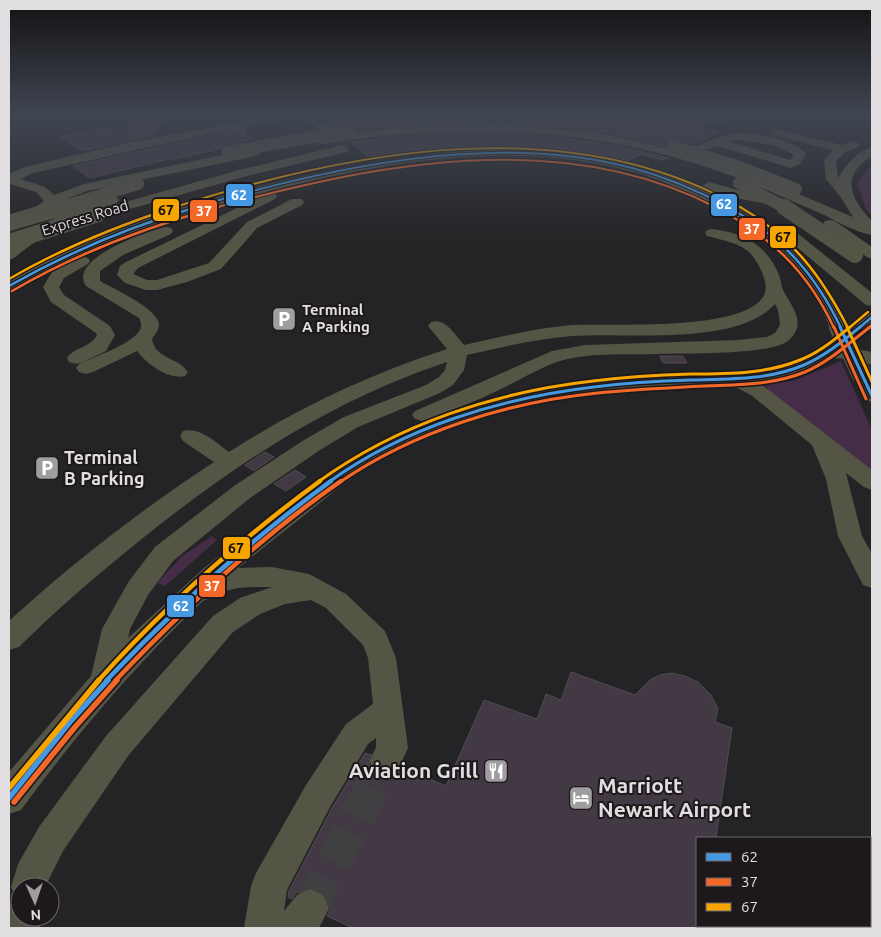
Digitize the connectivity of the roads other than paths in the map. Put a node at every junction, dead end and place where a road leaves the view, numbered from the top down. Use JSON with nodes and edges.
{"nodes":[{"id":1,"x":46,"y":158,"type":"edge"},
{"id":2,"x":81,"y":158,"type":"edge"},
{"id":3,"x":205,"y":158,"type":"edge"},
{"id":4,"x":228,"y":158,"type":"edge"},
{"id":5,"x":241,"y":158,"type":"edge"},
{"id":6,"x":266,"y":158,"type":"edge"},
{"id":7,"x":267,"y":158,"type":"edge"},
{"id":8,"x":287,"y":158,"type":"edge"},
{"id":9,"x":417,"y":158,"type":"edge"},
{"id":10,"x":569,"y":158,"type":"edge"},
{"id":11,"x":645,"y":158,"type":"edge"},
{"id":12,"x":686,"y":158,"type":"edge"},
{"id":13,"x":689,"y":158,"type":"edge"},
{"id":14,"x":706,"y":158,"type":"edge"},
{"id":15,"x":711,"y":158,"type":"edge"},
{"id":16,"x":765,"y":158,"type":"edge"},
{"id":17,"x":798,"y":158,"type":"edge"},
{"id":18,"x":831,"y":158,"type":"edge"},
{"id":19,"x":862,"y":158,"type":"edge"},
{"id":20,"x":711,"y":164,"type":"junction"},
{"id":21,"x":9,"y":167,"type":"edge"},
{"id":22,"x":314,"y":176,"type":"junction"},
{"id":23,"x":120,"y":179,"type":"junction"},
{"id":24,"x":11,"y":180,"type":"edge"},
{"id":25,"x":55,"y":182,"type":"junction"},
{"id":26,"x":144,"y":182,"type":"junction"},
{"id":27,"x":33,"y":186,"type":"junction"},
{"id":28,"x":94,"y":186,"type":"junction"},
{"id":29,"x":697,"y":192,"type":"junction"},
{"id":30,"x":845,"y":192,"type":"junction"},
{"id":31,"x":9,"y":193,"type":"edge"},
{"id":32,"x":220,"y":200,"type":"junction"},
{"id":33,"x":258,"y":202,"type":"junction"},
{"id":34,"x":297,"y":202,"type":"dead end"},
{"id":35,"x":48,"y":205,"type":"junction"},
{"id":36,"x":9,"y":215,"type":"edge"},
{"id":37,"x":270,"y":215,"type":"junction"},
{"id":38,"x":286,"y":218,"type":"dead end"},
{"id":39,"x":845,"y":219,"type":"junction"},
{"id":40,"x":9,"y":223,"type":"edge"},
{"id":41,"x":9,"y":228,"type":"edge"},
{"id":42,"x":872,"y":230,"type":"edge"},
{"id":43,"x":714,"y":239,"type":"dead end"},
{"id":44,"x":142,"y":240,"type":"junction"},
{"id":45,"x":9,"y":242,"type":"edge"},
{"id":46,"x":872,"y":254,"type":"edge"},
{"id":47,"x":9,"y":255,"type":"edge"},
{"id":48,"x":872,"y":268,"type":"edge"},
{"id":49,"x":9,"y":274,"type":"edge"},
{"id":50,"x":9,"y":286,"type":"edge"},
{"id":51,"x":774,"y":288,"type":"junction"},
{"id":52,"x":872,"y":302,"type":"edge"},
{"id":53,"x":872,"y":317,"type":"edge"},
{"id":54,"x":741,"y":319,"type":"junction"},
{"id":55,"x":437,"y":326,"type":"dead end"},
{"id":56,"x":562,"y":332,"type":"junction"},
{"id":57,"x":143,"y":338,"type":"junction"},
{"id":58,"x":754,"y":343,"type":"junction"},
{"id":59,"x":459,"y":351,"type":"junction"},
{"id":60,"x":818,"y":358,"type":"junction"},
{"id":61,"x":542,"y":362,"type":"junction"},
{"id":62,"x":867,"y":367,"type":"edge"},
{"id":63,"x":411,"y":368,"type":"junction"},
{"id":64,"x":178,"y":372,"type":"dead end"},
{"id":65,"x":734,"y":379,"type":"junction"},
{"id":66,"x":586,"y":387,"type":"junction"},
{"id":67,"x":426,"y":392,"type":"junction"},
{"id":68,"x":872,"y":396,"type":"edge"},
{"id":69,"x":295,"y":422,"type":"junction"},
{"id":70,"x":191,"y":436,"type":"dead end"},
{"id":71,"x":321,"y":440,"type":"junction"},
{"id":72,"x":820,"y":440,"type":"junction"},
{"id":73,"x":228,"y":462,"type":"junction"},
{"id":74,"x":872,"y":482,"type":"edge"},
{"id":75,"x":325,"y":485,"type":"junction"},
{"id":76,"x":872,"y":578,"type":"edge"},
{"id":77,"x":315,"y":589,"type":"junction"},
{"id":78,"x":182,"y":603,"type":"junction"},
{"id":79,"x":9,"y":639,"type":"edge"},
{"id":80,"x":105,"y":681,"type":"junction"},
{"id":81,"x":390,"y":710,"type":"junction"},
{"id":82,"x":386,"y":761,"type":"tunnel mouth"},
{"id":83,"x":9,"y":798,"type":"edge"},
{"id":84,"x":31,"y":877,"type":"edge"},
{"id":85,"x":263,"y":928,"type":"edge"}],
"edges":[{"from":1,"to":21,"type":"street"},
{"from":2,"to":24,"type":"street"},
{"from":3,"to":23,"type":"street","bridge":true},
{"from":4,"to":23,"type":"street"},
{"from":5,"to":26,"type":"street"},
{"from":6,"to":26,"type":"street"},
{"from":7,"to":47,"type":"street"},
{"from":8,"to":45,"type":"street","name":"Express Road","bridge":true},
{"from":9,"to":22,"type":"street"},
{"from":10,"to":29,"type":"street"},
{"from":11,"to":46,"type":"street"},
{"from":12,"to":48,"type":"street","name":"Express Road","bridge":true},
{"from":13,"to":20,"type":"street"},
{"from":14,"to":20,"type":"street"},
{"from":15,"to":39,"type":"street","bridge":true},
{"from":16,"to":17,"type":"street"},
{"from":18,"to":30,"type":"street"},
{"from":19,"to":30,"type":"street"},
{"from":20,"to":39,"type":"street"},
{"from":22,"to":32,"type":"street"},
{"from":22,"to":33,"type":"street"},
{"from":23,"to":28,"type":"street"},
{"from":24,"to":25,"type":"street"},
{"from":24,"to":27,"type":"street"},
{"from":25,"to":27,"type":"street"},
{"from":25,"to":28,"type":"street"},
{"from":26,"to":36,"type":"street","bridge":true},
{"from":26,"to":40,"type":"street","bridge":true},
{"from":27,"to":31,"type":"street"},
{"from":27,"to":35,"type":"street"},
{"from":28,"to":35,"type":"street"},
{"from":29,"to":52,"type":"street"},
{"from":29,"to":62,"type":"street","bridge":true},
{"from":30,"to":42,"type":"street"},
{"from":32,"to":49,"type":"street"},
{"from":32,"to":50,"type":"street"},
{"from":33,"to":37,"type":"street"},
{"from":33,"to":44,"type":"street"},
{"from":34,"to":37,"type":"street"},
{"from":35,"to":41,"type":"street"},
{"from":37,"to":38,"type":"street"},
{"from":39,"to":42,"type":"street"},
{"from":43,"to":51,"type":"street"},
{"from":44,"to":57,"type":"street"},
{"from":44,"to":57,"type":"street"},
{"from":51,"to":54,"type":"street"},
{"from":51,"to":58,"type":"street"},
{"from":53,"to":60,"type":"street"},
{"from":54,"to":56,"type":"street"},
{"from":54,"to":58,"type":"street"},
{"from":55,"to":59,"type":"street"},
{"from":56,"to":59,"type":"street"},
{"from":56,"to":61,"type":"street"},
{"from":57,"to":64,"type":"street"},
{"from":58,"to":61,"type":"street"},
{"from":59,"to":63,"type":"street"},
{"from":59,"to":67,"type":"street"},
{"from":60,"to":62,"type":"street"},
{"from":60,"to":65,"type":"street"},
{"from":61,"to":66,"type":"street"},
{"from":61,"to":75,"type":"street"},
{"from":62,"to":68,"type":"street"},
{"from":63,"to":67,"type":"street"},
{"from":63,"to":69,"type":"street"},
{"from":65,"to":66,"type":"street"},
{"from":65,"to":72,"type":"street"},
{"from":66,"to":75,"type":"street"},
{"from":67,"to":71,"type":"street"},
{"from":69,"to":71,"type":"street"},
{"from":69,"to":73,"type":"street"},
{"from":70,"to":73,"type":"street"},
{"from":71,"to":80,"type":"street"},
{"from":72,"to":74,"type":"street"},
{"from":72,"to":76,"type":"street"},
{"from":73,"to":79,"type":"street"},
{"from":75,"to":78,"type":"street"},
{"from":77,"to":78,"type":"street"},
{"from":77,"to":81,"type":"street"},
{"from":77,"to":84,"type":"street"},
{"from":78,"to":80,"type":"street"},
{"from":80,"to":83,"type":"street"},
{"from":81,"to":82,"type":"street"},
{"from":81,"to":85,"type":"street"}]}
